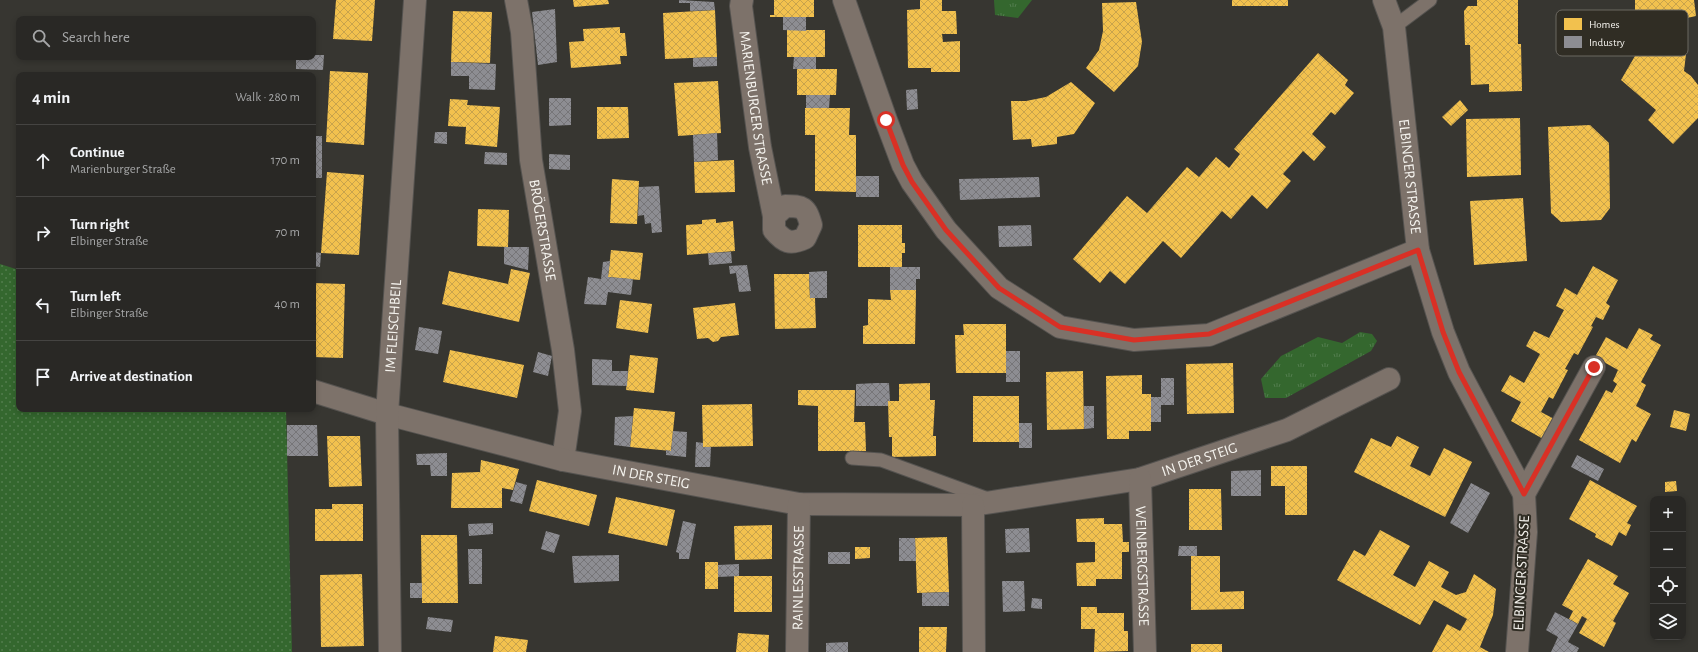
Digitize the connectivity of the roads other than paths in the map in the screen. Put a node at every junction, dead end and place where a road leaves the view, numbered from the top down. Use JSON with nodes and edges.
{"nodes":[{"id":1,"x":415,"y":0,"type":"edge"},
{"id":2,"x":516,"y":0,"type":"edge"},
{"id":3,"x":742,"y":0,"type":"edge"},
{"id":4,"x":844,"y":0,"type":"edge"},
{"id":5,"x":1384,"y":0,"type":"edge"},
{"id":6,"x":1430,"y":0,"type":"edge"},
{"id":7,"x":1394,"y":27,"type":"junction"},
{"id":8,"x":774,"y":216,"type":"dead end"},
{"id":9,"x":1418,"y":250,"type":"junction"},
{"id":10,"x":1594,"y":367,"type":"dead end"},
{"id":11,"x":1389,"y":379,"type":"dead end"},
{"id":12,"x":316,"y":392,"type":"edge"},
{"id":13,"x":387,"y":414,"type":"junction"},
{"id":14,"x":852,"y":458,"type":"dead end"},
{"id":15,"x":563,"y":460,"type":"junction"},
{"id":16,"x":1140,"y":479,"type":"junction"},
{"id":17,"x":1524,"y":494,"type":"junction"},
{"id":18,"x":998,"y":503,"type":"junction"},
{"id":19,"x":799,"y":504,"type":"junction"},
{"id":20,"x":973,"y":505,"type":"junction"},
{"id":21,"x":390,"y":652,"type":"edge"},
{"id":22,"x":797,"y":652,"type":"edge"},
{"id":23,"x":974,"y":652,"type":"edge"},
{"id":24,"x":1145,"y":652,"type":"edge"},
{"id":25,"x":1516,"y":652,"type":"edge"}],
"edges":[{"from":1,"to":13,"type":"street","name":"IM FLEISCHBEIL"},
{"from":2,"to":15,"type":"street","name":"BRÖGERSTRASSE"},
{"from":3,"to":8,"type":"street","name":"MARIENBURGER STRASSE"},
{"from":4,"to":9,"type":"street"},
{"from":5,"to":7,"type":"street","name":"ELBINGER STRASSE"},
{"from":6,"to":7,"type":"lane"},
{"from":7,"to":9,"type":"street","name":"ELBINGER STRASSE"},
{"from":9,"to":17,"type":"street","name":"ELBINGER STRASSE"},
{"from":10,"to":17,"type":"street","name":"ELBINGER STRASSE"},
{"from":11,"to":16,"type":"street","name":"IN DER STEIG"},
{"from":12,"to":13,"type":"street","name":"IN DER STEIG"},
{"from":13,"to":15,"type":"street","name":"IN DER STEIG"},
{"from":13,"to":21,"type":"street","name":"IM FLEISCHBEIL"},
{"from":14,"to":18,"type":"lane","name":"IN DER STEIG"},
{"from":15,"to":19,"type":"street","name":"IN DER STEIG"},
{"from":16,"to":18,"type":"street","name":"IN DER STEIG"},
{"from":16,"to":24,"type":"street","name":"WEINBERGSTRASSE"},
{"from":17,"to":25,"type":"street","name":"ELBINGER STRASSE"},
{"from":18,"to":20,"type":"street","name":"IN DER STEIG"},
{"from":19,"to":20,"type":"street","name":"IN DER STEIG"},
{"from":19,"to":22,"type":"street","name":"RAINLESSTRASSE"},
{"from":20,"to":23,"type":"street"}]}
